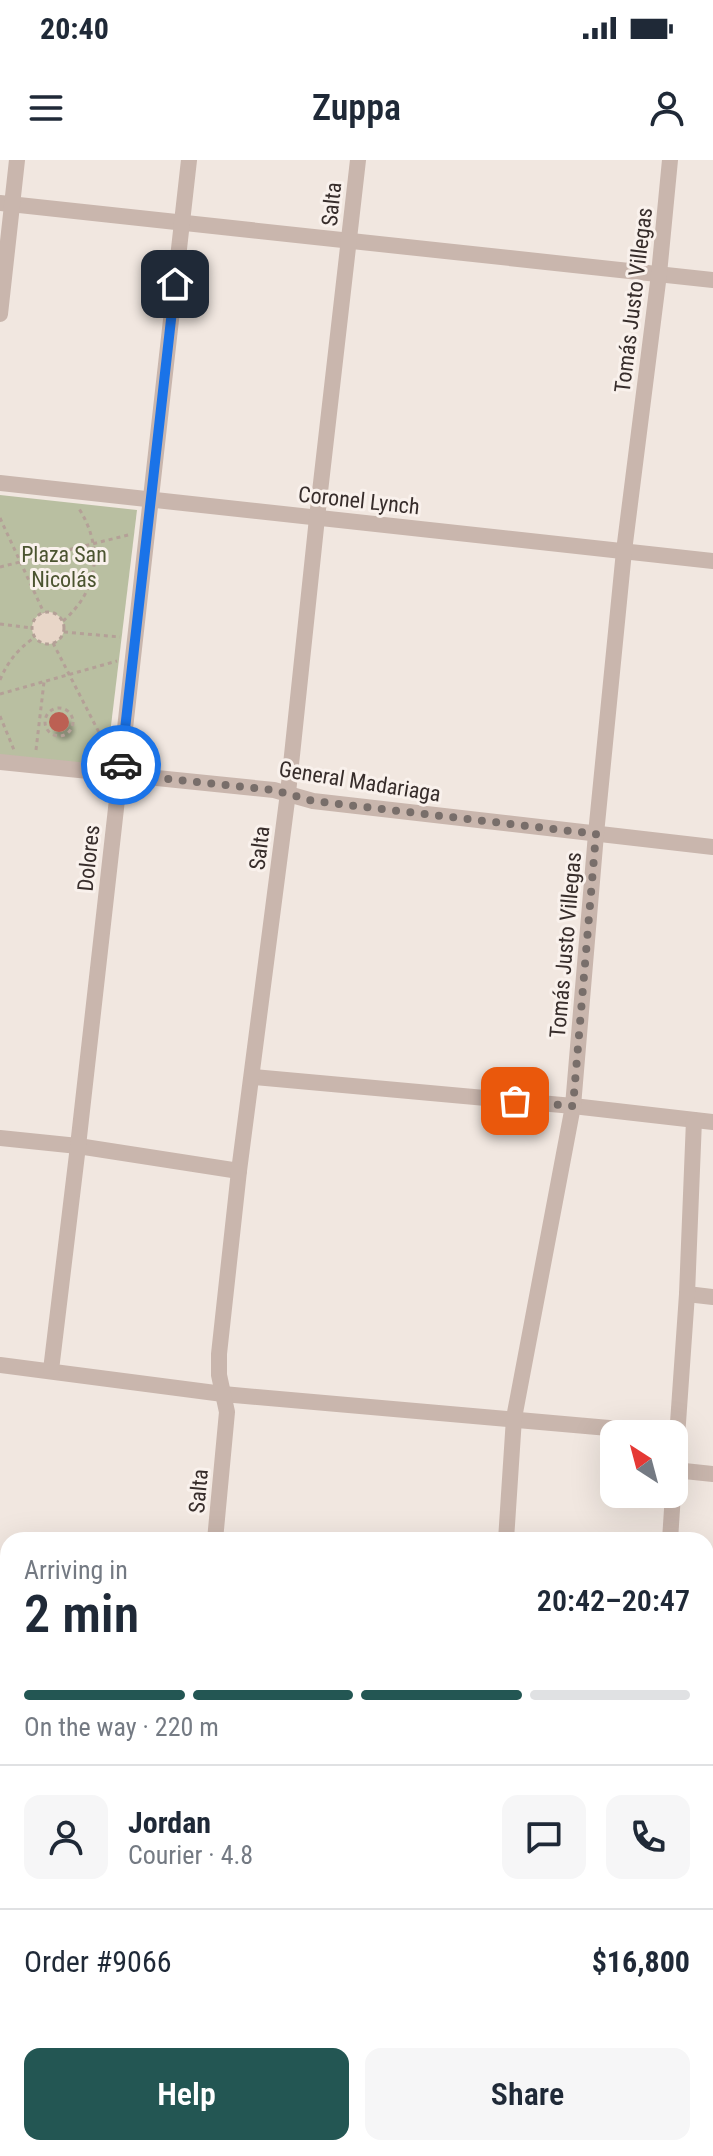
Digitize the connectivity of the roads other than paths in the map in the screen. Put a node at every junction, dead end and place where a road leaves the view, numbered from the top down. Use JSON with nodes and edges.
{"nodes":[{"id":1,"x":17,"y":160,"type":"edge"},
{"id":2,"x":189,"y":160,"type":"edge"},
{"id":3,"x":358,"y":160,"type":"edge"},
{"id":4,"x":670,"y":160,"type":"edge"},
{"id":5,"x":6,"y":204,"type":"edge"},
{"id":6,"x":182,"y":222,"type":"junction"},
{"id":7,"x":349,"y":241,"type":"junction"},
{"id":8,"x":659,"y":274,"type":"junction"},
{"id":9,"x":713,"y":280,"type":"edge"},
{"id":10,"x":0,"y":314,"type":"edge"},
{"id":11,"x":0,"y":483,"type":"edge"},
{"id":12,"x":150,"y":499,"type":"junction"},
{"id":13,"x":317,"y":518,"type":"junction"},
{"id":14,"x":624,"y":551,"type":"junction"},
{"id":15,"x":713,"y":561,"type":"edge"},
{"id":16,"x":0,"y":762,"type":"edge"},
{"id":17,"x":120,"y":774,"type":"junction"},
{"id":18,"x":288,"y":793,"type":"junction"},
{"id":19,"x":596,"y":834,"type":"junction"},
{"id":20,"x":713,"y":847,"type":"edge"},
{"id":21,"x":253,"y":1077,"type":"junction"},
{"id":22,"x":573,"y":1106,"type":"junction"},
{"id":23,"x":694,"y":1120,"type":"junction"},
{"id":24,"x":713,"y":1122,"type":"edge"},
{"id":25,"x":0,"y":1138,"type":"edge"},
{"id":26,"x":78,"y":1146,"type":"junction"},
{"id":27,"x":239,"y":1171,"type":"junction"},
{"id":28,"x":687,"y":1294,"type":"junction"},
{"id":29,"x":713,"y":1297,"type":"edge"},
{"id":30,"x":0,"y":1365,"type":"edge"},
{"id":31,"x":51,"y":1370,"type":"junction"},
{"id":32,"x":223,"y":1394,"type":"junction"},
{"id":33,"x":514,"y":1418,"type":"junction"},
{"id":34,"x":678,"y":1420,"type":"edge"},
{"id":35,"x":600,"y":1426,"type":"edge"},
{"id":36,"x":688,"y":1471,"type":"edge"},
{"id":37,"x":713,"y":1474,"type":"edge"},
{"id":38,"x":672,"y":1508,"type":"edge"},
{"id":39,"x":216,"y":1532,"type":"edge"},
{"id":40,"x":507,"y":1532,"type":"edge"},
{"id":41,"x":671,"y":1532,"type":"edge"}],
"edges":[{"from":1,"to":5,"type":"street"},
{"from":2,"to":6,"type":"street","name":"Dolores"},
{"from":3,"to":7,"type":"street","name":"Salta"},
{"from":4,"to":8,"type":"street","name":"Tomás Justo Villegas"},
{"from":5,"to":6,"type":"street"},
{"from":5,"to":10,"type":"street"},
{"from":6,"to":7,"type":"street"},
{"from":6,"to":12,"type":"street","name":"Dolores"},
{"from":7,"to":8,"type":"street"},
{"from":7,"to":13,"type":"street","name":"Salta"},
{"from":8,"to":9,"type":"street"},
{"from":8,"to":14,"type":"street","name":"Tomás Justo Villegas"},
{"from":11,"to":12,"type":"street","name":"Coronel Lynch"},
{"from":12,"to":13,"type":"street","name":"Coronel Lynch"},
{"from":12,"to":17,"type":"street","name":"Dolores"},
{"from":13,"to":14,"type":"street","name":"Coronel Lynch"},
{"from":13,"to":18,"type":"street","name":"Salta"},
{"from":14,"to":15,"type":"street","name":"Coronel Lynch"},
{"from":14,"to":19,"type":"street","name":"Tomás Justo Villegas"},
{"from":16,"to":17,"type":"street","name":"General Madariaga"},
{"from":17,"to":18,"type":"street","name":"General Madariaga"},
{"from":17,"to":26,"type":"street","name":"Dolores"},
{"from":18,"to":19,"type":"street","name":"General Madariaga"},
{"from":18,"to":21,"type":"street","name":"Salta"},
{"from":19,"to":20,"type":"street","name":"General Madariaga"},
{"from":19,"to":22,"type":"street","name":"Tomás Justo Villegas"},
{"from":21,"to":22,"type":"street"},
{"from":21,"to":27,"type":"street","name":"Salta"},
{"from":22,"to":23,"type":"street"},
{"from":22,"to":33,"type":"street","name":"Tomás Justo Villegas"},
{"from":23,"to":24,"type":"street"},
{"from":23,"to":28,"type":"street"},
{"from":25,"to":26,"type":"street"},
{"from":26,"to":27,"type":"street"},
{"from":26,"to":31,"type":"street","name":"Dolores"},
{"from":27,"to":32,"type":"street","name":"Salta"},
{"from":28,"to":29,"type":"street"},
{"from":28,"to":34,"type":"street"},
{"from":30,"to":31,"type":"street"},
{"from":31,"to":32,"type":"street"},
{"from":32,"to":33,"type":"street"},
{"from":32,"to":39,"type":"street","name":"Salta"},
{"from":33,"to":35,"type":"street"},
{"from":33,"to":40,"type":"street","name":"Tomás Justo Villegas"},
{"from":36,"to":37,"type":"street"},
{"from":38,"to":41,"type":"street"}]}
